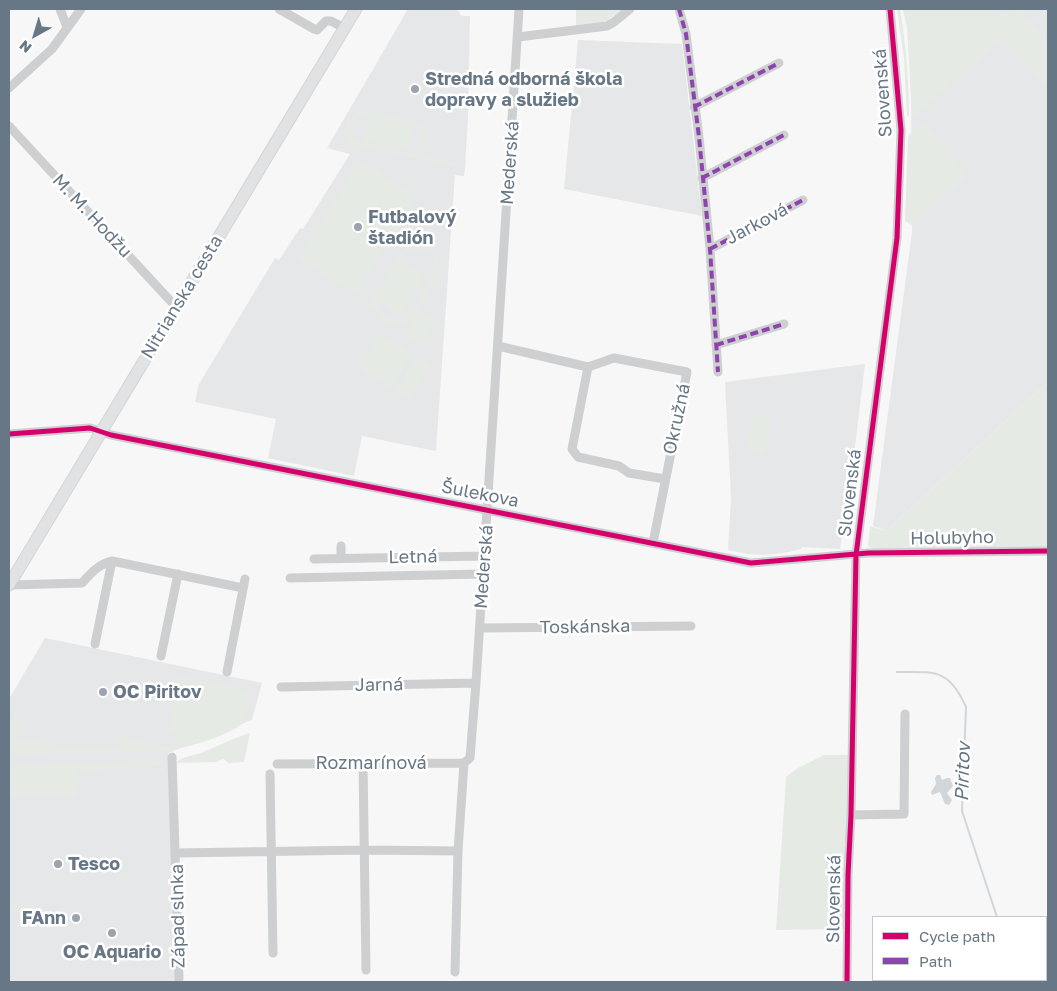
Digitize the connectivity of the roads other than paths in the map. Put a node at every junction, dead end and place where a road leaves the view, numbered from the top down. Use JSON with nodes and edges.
{"nodes":[{"id":1,"x":60,"y":9,"type":"edge"},
{"id":2,"x":81,"y":9,"type":"edge"},
{"id":3,"x":279,"y":9,"type":"edge"},
{"id":4,"x":356,"y":9,"type":"edge"},
{"id":5,"x":519,"y":9,"type":"edge"},
{"id":6,"x":630,"y":9,"type":"edge"},
{"id":7,"x":679,"y":9,"type":"edge"},
{"id":8,"x":890,"y":9,"type":"edge"},
{"id":9,"x":67,"y":27,"type":"junction"},
{"id":10,"x":344,"y":28,"type":"junction"},
{"id":11,"x":518,"y":37,"type":"junction"},
{"id":12,"x":779,"y":63,"type":"dead end"},
{"id":13,"x":9,"y":88,"type":"edge"},
{"id":14,"x":694,"y":107,"type":"junction"},
{"id":15,"x":9,"y":126,"type":"edge"},
{"id":16,"x":784,"y":135,"type":"dead end"},
{"id":17,"x":702,"y":178,"type":"junction"},
{"id":18,"x":803,"y":200,"type":"dead end"},
{"id":19,"x":710,"y":249,"type":"junction"},
{"id":20,"x":176,"y":307,"type":"junction"},
{"id":21,"x":784,"y":324,"type":"dead end"},
{"id":22,"x":716,"y":345,"type":"junction"},
{"id":23,"x":498,"y":346,"type":"junction"},
{"id":24,"x":588,"y":367,"type":"junction"},
{"id":25,"x":718,"y":372,"type":"dead end"},
{"id":26,"x":101,"y":431,"type":"junction"},
{"id":27,"x":9,"y":434,"type":"edge"},
{"id":28,"x":665,"y":479,"type":"junction"},
{"id":29,"x":488,"y":509,"type":"junction"},
{"id":30,"x":653,"y":543,"type":"junction"},
{"id":31,"x":341,"y":546,"type":"dead end"},
{"id":32,"x":1048,"y":550,"type":"edge"},
{"id":33,"x":856,"y":555,"type":"junction"},
{"id":34,"x":484,"y":556,"type":"junction"},
{"id":35,"x":341,"y":558,"type":"junction"},
{"id":36,"x":314,"y":559,"type":"dead end"},
{"id":37,"x":112,"y":561,"type":"junction"},
{"id":38,"x":93,"y":571,"type":"junction"},
{"id":39,"x":178,"y":574,"type":"junction"},
{"id":40,"x":483,"y":574,"type":"junction"},
{"id":41,"x":108,"y":578,"type":"junction"},
{"id":42,"x":290,"y":578,"type":"dead end"},
{"id":43,"x":9,"y":585,"type":"edge"},
{"id":44,"x":691,"y":626,"type":"dead end"},
{"id":45,"x":480,"y":628,"type":"junction"},
{"id":46,"x":95,"y":644,"type":"dead end"},
{"id":47,"x":161,"y":656,"type":"dead end"},
{"id":48,"x":227,"y":672,"type":"dead end"},
{"id":49,"x":476,"y":683,"type":"junction"},
{"id":50,"x":281,"y":687,"type":"dead end"},
{"id":51,"x":905,"y":714,"type":"dead end"},
{"id":52,"x":172,"y":756,"type":"dead end"},
{"id":53,"x":363,"y":763,"type":"junction"},
{"id":54,"x":464,"y":763,"type":"junction"},
{"id":55,"x":277,"y":764,"type":"dead end"},
{"id":56,"x":270,"y":774,"type":"dead end"},
{"id":57,"x":851,"y":815,"type":"junction"},
{"id":58,"x":365,"y":850,"type":"junction"},
{"id":59,"x":458,"y":851,"type":"junction"},
{"id":60,"x":271,"y":852,"type":"junction"},
{"id":61,"x":176,"y":853,"type":"junction"},
{"id":62,"x":273,"y":953,"type":"dead end"},
{"id":63,"x":366,"y":970,"type":"dead end"},
{"id":64,"x":454,"y":972,"type":"dead end"},
{"id":65,"x":179,"y":979,"type":"dead end"},
{"id":66,"x":847,"y":982,"type":"edge"}],
"edges":[{"from":1,"to":9,"type":"street"},
{"from":2,"to":9,"type":"street"},
{"from":3,"to":10,"type":"street"},
{"from":4,"to":10,"type":"main road","name":"Nitrianska cesta"},
{"from":5,"to":11,"type":"street","name":"Mederská"},
{"from":6,"to":11,"type":"street"},
{"from":7,"to":14,"type":"street","name":"Jarková"},
{"from":8,"to":33,"type":"street","name":"Slovenská"},
{"from":9,"to":13,"type":"street"},
{"from":10,"to":20,"type":"main road","name":"Nitrianska cesta"},
{"from":11,"to":23,"type":"street","name":"Mederská"},
{"from":12,"to":14,"type":"street"},
{"from":14,"to":17,"type":"street","name":"Jarková"},
{"from":15,"to":20,"type":"street","name":"M. M. Hodžu"},
{"from":16,"to":17,"type":"street"},
{"from":17,"to":19,"type":"street","name":"Jarková"},
{"from":18,"to":19,"type":"street","name":"Jarková"},
{"from":19,"to":22,"type":"street","name":"Jarková"},
{"from":20,"to":26,"type":"main road","name":"Nitrianska cesta"},
{"from":21,"to":22,"type":"street"},
{"from":22,"to":25,"type":"street","name":"Jarková"},
{"from":23,"to":24,"type":"street"},
{"from":23,"to":29,"type":"street","name":"Mederská"},
{"from":24,"to":28,"type":"street","name":"Okružná"},
{"from":24,"to":28,"type":"street","name":"Okružná"},
{"from":26,"to":27,"type":"street","name":"Šulekova"},
{"from":26,"to":29,"type":"street","name":"Šulekova"},
{"from":26,"to":43,"type":"main road","name":"Nitrianska cesta"},
{"from":28,"to":30,"type":"street","name":"Okružná"},
{"from":29,"to":30,"type":"street","name":"Šulekova"},
{"from":29,"to":34,"type":"street","name":"Mederská"},
{"from":30,"to":33,"type":"street","name":"Šulekova"},
{"from":31,"to":35,"type":"street"},
{"from":32,"to":33,"type":"street","name":"Holubyho"},
{"from":33,"to":57,"type":"street","name":"Slovenská"},
{"from":34,"to":35,"type":"street","name":"Letná"},
{"from":34,"to":40,"type":"street","name":"Mederská"},
{"from":35,"to":36,"type":"street","name":"Letná"},
{"from":37,"to":38,"type":"street"},
{"from":37,"to":39,"type":"street"},
{"from":37,"to":41,"type":"street"},
{"from":38,"to":41,"type":"street"},
{"from":38,"to":43,"type":"street"},
{"from":39,"to":47,"type":"street"},
{"from":39,"to":48,"type":"street"},
{"from":40,"to":42,"type":"street"},
{"from":40,"to":45,"type":"street","name":"Mederská"},
{"from":41,"to":46,"type":"street"},
{"from":44,"to":45,"type":"street","name":"Toskánska"},
{"from":45,"to":49,"type":"street","name":"Mederská"},
{"from":49,"to":50,"type":"street","name":"Jarná"},
{"from":49,"to":54,"type":"street","name":"Mederská"},
{"from":51,"to":57,"type":"street"},
{"from":52,"to":61,"type":"street","name":"Západ slnka"},
{"from":53,"to":54,"type":"street","name":"Rozmarínová"},
{"from":53,"to":55,"type":"street","name":"Rozmarínová"},
{"from":53,"to":58,"type":"street"},
{"from":54,"to":59,"type":"street","name":"Mederská"},
{"from":56,"to":60,"type":"street"},
{"from":57,"to":66,"type":"street","name":"Slovenská"},
{"from":58,"to":59,"type":"street","name":"Západ slnka"},
{"from":58,"to":60,"type":"street","name":"Západ slnka"},
{"from":58,"to":63,"type":"street"},
{"from":59,"to":64,"type":"street","name":"Mederská"},
{"from":60,"to":61,"type":"street","name":"Západ slnka"},
{"from":60,"to":62,"type":"street"},
{"from":61,"to":65,"type":"street","name":"Západ slnka"}]}
